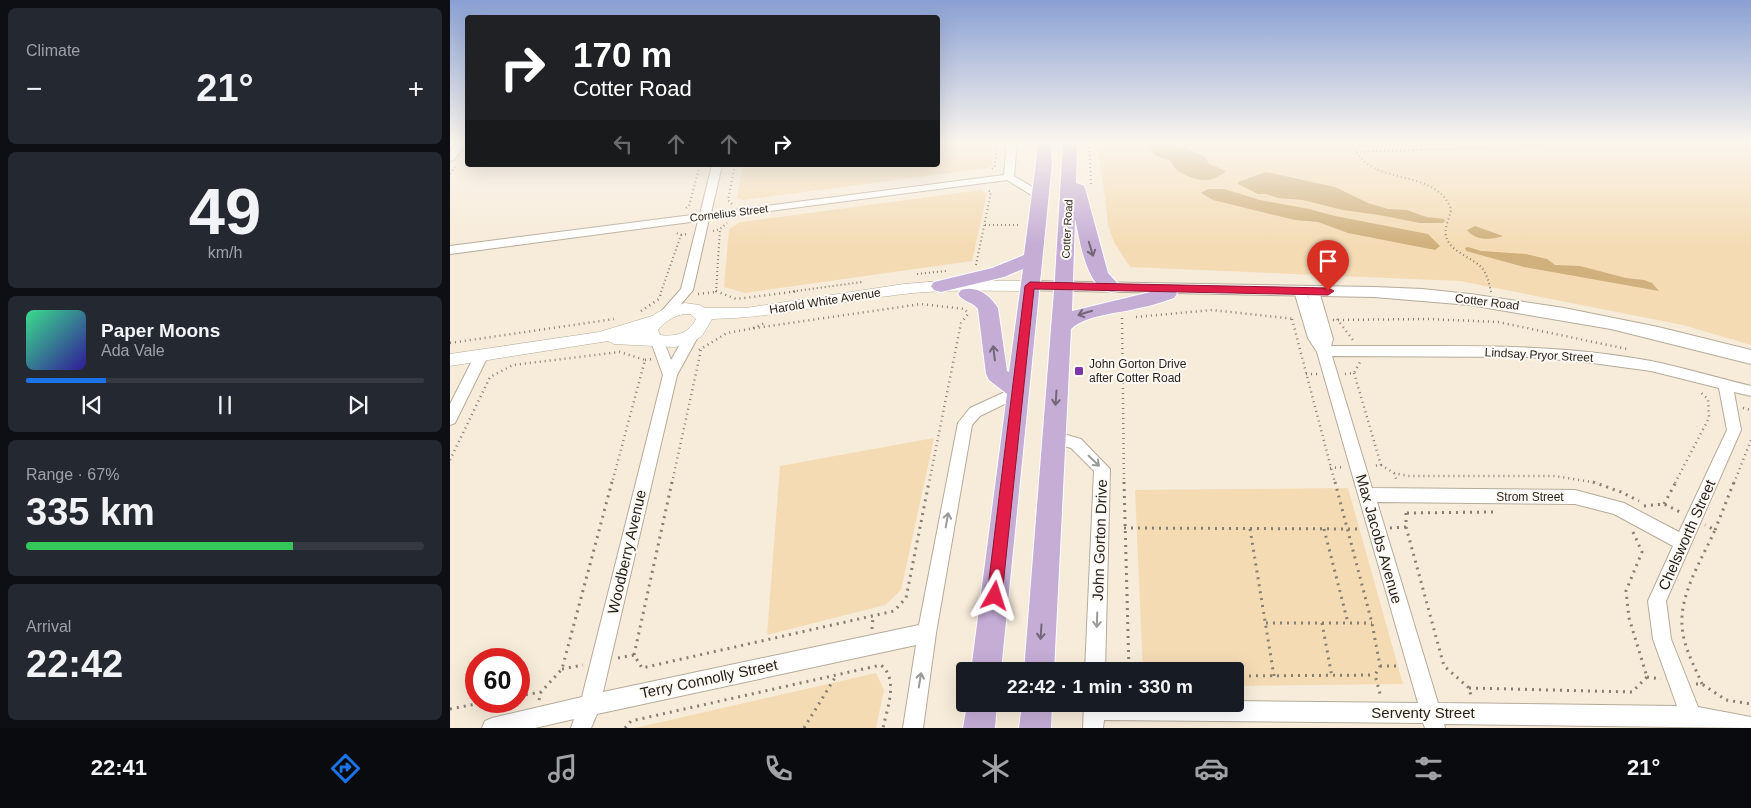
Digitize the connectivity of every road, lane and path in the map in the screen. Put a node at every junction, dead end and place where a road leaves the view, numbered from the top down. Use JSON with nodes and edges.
{"nodes":[{"id":1,"x":714,"y":177,"type":"edge"},
{"id":2,"x":733,"y":177,"type":"edge"},
{"id":3,"x":1009,"y":177,"type":"joint"},
{"id":4,"x":1041,"y":177,"type":"edge"},
{"id":5,"x":1068,"y":177,"type":"edge"},
{"id":6,"x":1077,"y":177,"type":"edge"},
{"id":7,"x":1403,"y":177,"type":"edge"},
{"id":8,"x":982,"y":188,"type":"dead end"},
{"id":9,"x":1040,"y":196,"type":"junction"},
{"id":10,"x":734,"y":205,"type":"dead end"},
{"id":11,"x":705,"y":217,"type":"junction"},
{"id":12,"x":730,"y":221,"type":"dead end"},
{"id":13,"x":984,"y":225,"type":"junction"},
{"id":14,"x":1019,"y":225,"type":"dead end"},
{"id":15,"x":672,"y":230,"type":"dead end"},
{"id":16,"x":450,"y":250,"type":"edge"},
{"id":17,"x":1034,"y":258,"type":"junction"},
{"id":18,"x":976,"y":267,"type":"dead end"},
{"id":19,"x":917,"y":274,"type":"dead end"},
{"id":20,"x":944,"y":278,"type":"junction"},
{"id":21,"x":869,"y":281,"type":"dead end"},
{"id":22,"x":1111,"y":287,"type":"junction"},
{"id":23,"x":904,"y":289,"type":"junction"},
{"id":24,"x":687,"y":290,"type":"junction"},
{"id":25,"x":1029,"y":290,"type":"junction"},
{"id":26,"x":1063,"y":290,"type":"junction"},
{"id":27,"x":1218,"y":290,"type":"junction"},
{"id":28,"x":1306,"y":291,"type":"junction"},
{"id":29,"x":968,"y":294,"type":"junction"},
{"id":30,"x":1167,"y":294,"type":"junction"},
{"id":31,"x":1494,"y":301,"type":"junction"},
{"id":32,"x":640,"y":312,"type":"dead end"},
{"id":33,"x":660,"y":317,"type":"junction"},
{"id":34,"x":617,"y":318,"type":"dead end"},
{"id":35,"x":1113,"y":318,"type":"dead end"},
{"id":36,"x":1122,"y":318,"type":"junction"},
{"id":37,"x":1292,"y":319,"type":"junction"},
{"id":38,"x":1337,"y":319,"type":"junction"},
{"id":39,"x":1315,"y":320,"type":"junction"},
{"id":40,"x":697,"y":322,"type":"junction"},
{"id":41,"x":1498,"y":322,"type":"junction"},
{"id":42,"x":1060,"y":328,"type":"junction"},
{"id":43,"x":599,"y":338,"type":"junction"},
{"id":44,"x":655,"y":340,"type":"junction"},
{"id":45,"x":450,"y":343,"type":"edge"},
{"id":46,"x":1631,"y":350,"type":"dead end"},
{"id":47,"x":1324,"y":351,"type":"junction"},
{"id":48,"x":1357,"y":351,"type":"junction"},
{"id":49,"x":481,"y":356,"type":"junction"},
{"id":50,"x":1751,"y":357,"type":"edge"},
{"id":51,"x":450,"y":360,"type":"edge"},
{"id":52,"x":670,"y":375,"type":"junction"},
{"id":53,"x":1725,"y":384,"type":"junction"},
{"id":54,"x":1018,"y":390,"type":"junction"},
{"id":55,"x":1697,"y":390,"type":"dead end"},
{"id":56,"x":1751,"y":391,"type":"edge"},
{"id":57,"x":450,"y":420,"type":"edge"},
{"id":58,"x":1054,"y":437,"type":"junction"},
{"id":59,"x":1751,"y":440,"type":"edge"},
{"id":60,"x":450,"y":460,"type":"edge"},
{"id":61,"x":1381,"y":465,"type":"dead end"},
{"id":62,"x":1366,"y":495,"type":"junction"},
{"id":63,"x":1644,"y":504,"type":"dead end"},
{"id":64,"x":1664,"y":504,"type":"dead end"},
{"id":65,"x":1496,"y":512,"type":"dead end"},
{"id":66,"x":1406,"y":527,"type":"junction"},
{"id":67,"x":1124,"y":528,"type":"junction"},
{"id":68,"x":1626,"y":528,"type":"dead end"},
{"id":69,"x":1250,"y":529,"type":"junction"},
{"id":70,"x":1324,"y":529,"type":"junction"},
{"id":71,"x":1346,"y":529,"type":"junction"},
{"id":72,"x":1376,"y":529,"type":"junction"},
{"id":73,"x":1715,"y":530,"type":"dead end"},
{"id":74,"x":1633,"y":532,"type":"dead end"},
{"id":75,"x":1683,"y":543,"type":"junction"},
{"id":76,"x":906,"y":598,"type":"joint"},
{"id":77,"x":1265,"y":623,"type":"junction"},
{"id":78,"x":1322,"y":623,"type":"junction"},
{"id":79,"x":1348,"y":623,"type":"junction"},
{"id":80,"x":1372,"y":623,"type":"junction"},
{"id":81,"x":927,"y":633,"type":"junction"},
{"id":82,"x":987,"y":662,"type":"edge"},
{"id":83,"x":1040,"y":662,"type":"edge"},
{"id":84,"x":1095,"y":662,"type":"edge"},
{"id":85,"x":1129,"y":662,"type":"edge"},
{"id":86,"x":1380,"y":666,"type":"junction"},
{"id":87,"x":1416,"y":666,"type":"junction"},
{"id":88,"x":837,"y":676,"type":"junction"},
{"id":89,"x":1244,"y":676,"type":"edge"},
{"id":90,"x":1274,"y":676,"type":"junction"},
{"id":91,"x":1332,"y":677,"type":"junction"},
{"id":92,"x":1647,"y":677,"type":"dead end"},
{"id":93,"x":1702,"y":684,"type":"dead end"},
{"id":94,"x":530,"y":694,"type":"edge"},
{"id":95,"x":1751,"y":704,"type":"edge"},
{"id":96,"x":590,"y":705,"type":"junction"},
{"id":97,"x":465,"y":706,"type":"edge"},
{"id":98,"x":450,"y":709,"type":"edge"},
{"id":99,"x":981,"y":712,"type":"edge"},
{"id":100,"x":1036,"y":712,"type":"edge"},
{"id":101,"x":1094,"y":714,"type":"edge"},
{"id":102,"x":1691,"y":716,"type":"junction"},
{"id":103,"x":1432,"y":721,"type":"edge"},
{"id":104,"x":1751,"y":727,"type":"edge"},
{"id":105,"x":492,"y":728,"type":"edge"},
{"id":106,"x":581,"y":728,"type":"edge"},
{"id":107,"x":626,"y":728,"type":"edge"},
{"id":108,"x":804,"y":728,"type":"edge"},
{"id":109,"x":883,"y":728,"type":"edge"},
{"id":110,"x":912,"y":728,"type":"edge"},
{"id":111,"x":980,"y":728,"type":"edge"},
{"id":112,"x":1035,"y":728,"type":"edge"}],
"edges":[{"from":1,"to":11,"type":"street"},
{"from":2,"to":10,"type":"path"},
{"from":3,"to":9,"type":"street"},
{"from":3,"to":11,"type":"street","name":"Cornelius Street"},
{"from":4,"to":9,"type":"main road"},
{"from":5,"to":26,"type":"main road","name":"Cotter Road"},
{"from":6,"to":22,"type":"main road","one_way":true},
{"from":7,"to":31,"type":"path"},
{"from":8,"to":13,"type":"path"},
{"from":9,"to":17,"type":"main road"},
{"from":11,"to":16,"type":"street","name":"Cornelius Street"},
{"from":11,"to":24,"type":"street"},
{"from":12,"to":21,"type":"path"},
{"from":13,"to":14,"type":"path"},
{"from":13,"to":18,"type":"path"},
{"from":15,"to":32,"type":"path"},
{"from":17,"to":20,"type":"main road"},
{"from":17,"to":25,"type":"main road"},
{"from":19,"to":20,"type":"path"},
{"from":20,"to":23,"type":"street","name":"Harold White Avenue"},
{"from":20,"to":25,"type":"street","name":"Harold White Avenue"},
{"from":22,"to":26,"type":"main road","name":"Cotter Road"},
{"from":22,"to":27,"type":"main road","name":"Cotter Road"},
{"from":23,"to":29,"type":"street","name":"Harold White Avenue"},
{"from":23,"to":40,"type":"street","name":"Harold White Avenue"},
{"from":24,"to":33,"type":"street"},
{"from":24,"to":40,"type":"street"},
{"from":25,"to":26,"type":"main road","name":"Cotter Road"},
{"from":25,"to":29,"type":"street","name":"Harold White Avenue"},
{"from":25,"to":54,"type":"main road"},
{"from":26,"to":30,"type":"main road","name":"Cotter Road"},
{"from":26,"to":42,"type":"main road"},
{"from":27,"to":28,"type":"main road","name":"Cotter Road"},
{"from":27,"to":30,"type":"main road","name":"Cotter Road"},
{"from":28,"to":31,"type":"main road","name":"Cotter Road"},
{"from":28,"to":39,"type":"street","name":"Max Jacobs Avenue"},
{"from":54,"to":29,"type":"main road","one_way":true},
{"from":30,"to":42,"type":"main road","one_way":true},
{"from":31,"to":41,"type":"path"},
{"from":31,"to":50,"type":"main road","name":"Cotter Road"},
{"from":33,"to":40,"type":"street"},
{"from":33,"to":43,"type":"street"},
{"from":33,"to":44,"type":"street"},
{"from":34,"to":45,"type":"path"},
{"from":35,"to":36,"type":"path"},
{"from":36,"to":37,"type":"path"},
{"from":36,"to":67,"type":"path"},
{"from":37,"to":39,"type":"path"},
{"from":37,"to":71,"type":"path"},
{"from":38,"to":39,"type":"path"},
{"from":38,"to":41,"type":"path"},
{"from":38,"to":48,"type":"path"},
{"from":39,"to":47,"type":"street","name":"Max Jacobs Avenue"},
{"from":40,"to":44,"type":"street"},
{"from":40,"to":52,"type":"street","name":"Woodberry Avenue"},
{"from":41,"to":46,"type":"path"},
{"from":42,"to":58,"type":"main road","one_way":true},
{"from":43,"to":44,"type":"street"},
{"from":43,"to":49,"type":"street"},
{"from":44,"to":52,"type":"street"},
{"from":47,"to":48,"type":"street","name":"Lindsay Pryor Street"},
{"from":47,"to":62,"type":"street","name":"Max Jacobs Avenue"},
{"from":48,"to":53,"type":"street","name":"Lindsay Pryor Street"},
{"from":49,"to":51,"type":"street"},
{"from":49,"to":57,"type":"street"},
{"from":52,"to":96,"type":"street","name":"Woodberry Avenue"},
{"from":53,"to":56,"type":"street","name":"Lindsay Pryor Street"},
{"from":53,"to":75,"type":"street","name":"Chelsworth Street"},
{"from":81,"to":54,"type":"street","one_way":true},
{"from":54,"to":82,"type":"main road"},
{"from":55,"to":64,"type":"path"},
{"from":58,"to":83,"type":"main road","one_way":true},
{"from":58,"to":84,"type":"street","name":"John Gorton Drive","one_way":true},
{"from":59,"to":73,"type":"path"},
{"from":60,"to":94,"type":"path"},
{"from":61,"to":63,"type":"path"},
{"from":62,"to":72,"type":"street","name":"Max Jacobs Avenue"},
{"from":62,"to":75,"type":"street","name":"Strom Street"},
{"from":65,"to":66,"type":"path"},
{"from":66,"to":72,"type":"path"},
{"from":66,"to":92,"type":"path"},
{"from":67,"to":69,"type":"path"},
{"from":67,"to":85,"type":"path"},
{"from":68,"to":74,"type":"path"},
{"from":69,"to":70,"type":"path"},
{"from":69,"to":77,"type":"path"},
{"from":70,"to":71,"type":"path"},
{"from":70,"to":79,"type":"path"},
{"from":71,"to":72,"type":"path"},
{"from":71,"to":80,"type":"path"},
{"from":72,"to":87,"type":"street","name":"Max Jacobs Avenue"},
{"from":75,"to":102,"type":"street","name":"Chelsworth Street"},
{"from":76,"to":76,"type":"path"},
{"from":77,"to":78,"type":"path"},
{"from":77,"to":90,"type":"path"},
{"from":78,"to":79,"type":"path"},
{"from":78,"to":91,"type":"path"},
{"from":79,"to":80,"type":"path"},
{"from":80,"to":86,"type":"path"},
{"from":81,"to":96,"type":"street","name":"Terry Connolly Street"},
{"from":110,"to":81,"type":"street","one_way":true},
{"from":86,"to":87,"type":"path"},
{"from":86,"to":91,"type":"path"},
{"from":87,"to":103,"type":"street","name":"Max Jacobs Avenue"},
{"from":88,"to":107,"type":"path"},
{"from":88,"to":108,"type":"path"},
{"from":88,"to":109,"type":"path"},
{"from":89,"to":90,"type":"path"},
{"from":90,"to":91,"type":"path"},
{"from":93,"to":95,"type":"path"},
{"from":96,"to":105,"type":"street","name":"Terry Connolly Street"},
{"from":96,"to":106,"type":"street","name":"Woodberry Avenue"},
{"from":97,"to":98,"type":"path"},
{"from":99,"to":111,"type":"main road"},
{"from":100,"to":112,"type":"main road"},
{"from":101,"to":103,"type":"street","name":"Serventy Street"},
{"from":102,"to":103,"type":"street","name":"Serventy Street"},
{"from":102,"to":104,"type":"street","name":"Serventy Street"}]}
